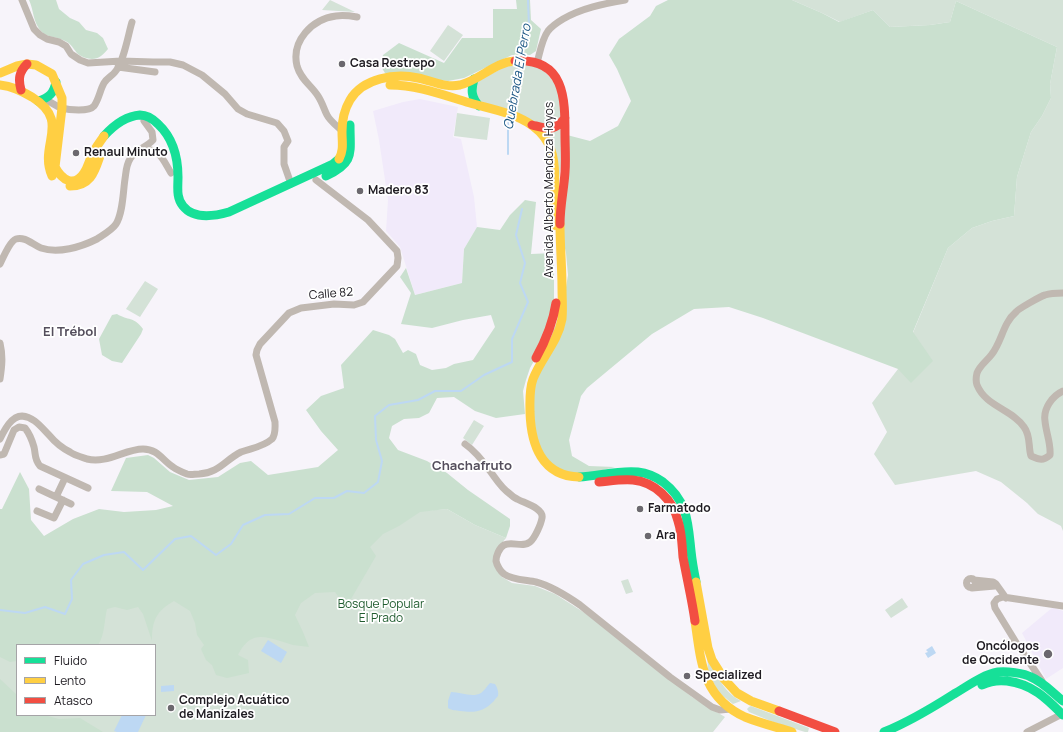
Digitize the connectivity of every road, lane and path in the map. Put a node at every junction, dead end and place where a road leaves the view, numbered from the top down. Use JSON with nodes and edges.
{"nodes":[{"id":1,"x":22,"y":0,"type":"edge"},
{"id":2,"x":625,"y":0,"type":"edge"},
{"id":3,"x":357,"y":17,"type":"dead end"},
{"id":4,"x":132,"y":22,"type":"dead end"},
{"id":5,"x":532,"y":61,"type":"junction"},
{"id":6,"x":27,"y":64,"type":"junction"},
{"id":7,"x":120,"y":64,"type":"junction"},
{"id":8,"x":155,"y":72,"type":"dead end"},
{"id":9,"x":0,"y":73,"type":"edge"},
{"id":10,"x":474,"y":79,"type":"junction"},
{"id":11,"x":56,"y":82,"type":"junction"},
{"id":12,"x":0,"y":85,"type":"edge"},
{"id":13,"x":21,"y":90,"type":"junction"},
{"id":14,"x":62,"y":98,"type":"junction"},
{"id":15,"x":41,"y":100,"type":"junction"},
{"id":16,"x":479,"y":106,"type":"junction"},
{"id":17,"x":62,"y":108,"type":"junction"},
{"id":18,"x":74,"y":110,"type":"junction"},
{"id":19,"x":565,"y":118,"type":"junction"},
{"id":20,"x":144,"y":121,"type":"junction"},
{"id":21,"x":532,"y":125,"type":"junction"},
{"id":22,"x":342,"y":131,"type":"junction"},
{"id":23,"x":139,"y":150,"type":"junction"},
{"id":24,"x":171,"y":173,"type":"junction"},
{"id":25,"x":316,"y":180,"type":"junction"},
{"id":26,"x":291,"y":184,"type":"junction"},
{"id":27,"x":0,"y":264,"type":"edge"},
{"id":28,"x":1063,"y":293,"type":"edge"},
{"id":29,"x":0,"y":343,"type":"edge"},
{"id":30,"x":0,"y":379,"type":"edge"},
{"id":31,"x":1063,"y":391,"type":"edge"},
{"id":32,"x":0,"y":439,"type":"edge"},
{"id":33,"x":465,"y":444,"type":"dead end"},
{"id":34,"x":0,"y":455,"type":"edge"},
{"id":35,"x":65,"y":478,"type":"junction"},
{"id":36,"x":88,"y":488,"type":"dead end"},
{"id":37,"x":39,"y":489,"type":"dead end"},
{"id":38,"x":59,"y":499,"type":"junction"},
{"id":39,"x":71,"y":504,"type":"dead end"},
{"id":40,"x":37,"y":511,"type":"dead end"},
{"id":41,"x":998,"y":586,"type":"junction"},
{"id":42,"x":1004,"y":598,"type":"junction"},
{"id":43,"x":1063,"y":606,"type":"edge"},
{"id":44,"x":1008,"y":643,"type":"dead end"},
{"id":45,"x":1017,"y":644,"type":"junction"},
{"id":46,"x":1032,"y":674,"type":"junction"},
{"id":47,"x":751,"y":701,"type":"junction"},
{"id":48,"x":1063,"y":701,"type":"edge"},
{"id":49,"x":731,"y":709,"type":"junction"},
{"id":50,"x":1063,"y":714,"type":"edge"},
{"id":51,"x":810,"y":728,"type":"edge"},
{"id":52,"x":792,"y":732,"type":"edge"},
{"id":53,"x":835,"y":732,"type":"edge"},
{"id":54,"x":884,"y":732,"type":"edge"},
{"id":55,"x":904,"y":732,"type":"edge"},
{"id":56,"x":1027,"y":732,"type":"edge"}],
"edges":[{"from":1,"to":7,"type":"street"},
{"from":2,"to":5,"type":"street"},
{"from":3,"to":22,"type":"street"},
{"from":4,"to":7,"type":"street"},
{"from":5,"to":10,"type":"main road"},
{"from":5,"to":19,"type":"main road","name":"Avenida Alberto Mendoza Hoyos"},
{"from":6,"to":9,"type":"main road"},
{"from":6,"to":11,"type":"main road"},
{"from":6,"to":13,"type":"main road"},
{"from":7,"to":8,"type":"street"},
{"from":7,"to":18,"type":"street"},
{"from":7,"to":26,"type":"street"},
{"from":10,"to":16,"type":"main road"},
{"from":10,"to":22,"type":"main road"},
{"from":11,"to":14,"type":"main road"},
{"from":11,"to":15,"type":"main road"},
{"from":12,"to":13,"type":"main road"},
{"from":13,"to":15,"type":"main road"},
{"from":14,"to":17,"type":"main road"},
{"from":14,"to":18,"type":"street"},
{"from":15,"to":17,"type":"street"},
{"from":15,"to":20,"type":"main road"},
{"from":16,"to":21,"type":"main road","name":"Avenida Alberto Mendoza Hoyos"},
{"from":16,"to":25,"type":"main road","name":"Avenida Alberto Mendoza Hoyos"},
{"from":17,"to":18,"type":"street"},
{"from":17,"to":26,"type":"main road"},
{"from":19,"to":21,"type":"main road"},
{"from":19,"to":47,"type":"main road","name":"Avenida Alberto Mendoza Hoyos"},
{"from":20,"to":23,"type":"street"},
{"from":20,"to":24,"type":"main road","name":"Avenida Alberto Mendoza Hoyos"},
{"from":21,"to":49,"type":"main road","name":"Avenida Alberto Mendoza Hoyos"},
{"from":22,"to":26,"type":"main road"},
{"from":23,"to":24,"type":"street"},
{"from":23,"to":27,"type":"street"},
{"from":24,"to":25,"type":"main road","name":"Avenida Alberto Mendoza Hoyos"},
{"from":25,"to":32,"type":"street","name":"Calle 82"},
{"from":28,"to":31,"type":"street"},
{"from":29,"to":30,"type":"street"},
{"from":33,"to":49,"type":"street"},
{"from":34,"to":35,"type":"street"},
{"from":35,"to":36,"type":"street"},
{"from":35,"to":38,"type":"street"},
{"from":37,"to":38,"type":"street"},
{"from":38,"to":39,"type":"street"},
{"from":38,"to":40,"type":"street"},
{"from":41,"to":41,"type":"street"},
{"from":41,"to":42,"type":"street"},
{"from":42,"to":43,"type":"street"},
{"from":42,"to":45,"type":"street"},
{"from":44,"to":45,"type":"street"},
{"from":45,"to":46,"type":"street"},
{"from":46,"to":48,"type":"main road"},
{"from":46,"to":54,"type":"main road"},
{"from":47,"to":49,"type":"main road"},
{"from":47,"to":51,"type":"main road","name":"Avenida Alberto Mendoza Hoyos"},
{"from":49,"to":52,"type":"main road","name":"Avenida Alberto Mendoza Hoyos"},
{"from":50,"to":55,"type":"main road"},
{"from":50,"to":56,"type":"street"},
{"from":51,"to":53,"type":"main road","name":"Avenida Alberto Mendoza Hoyos"}]}
